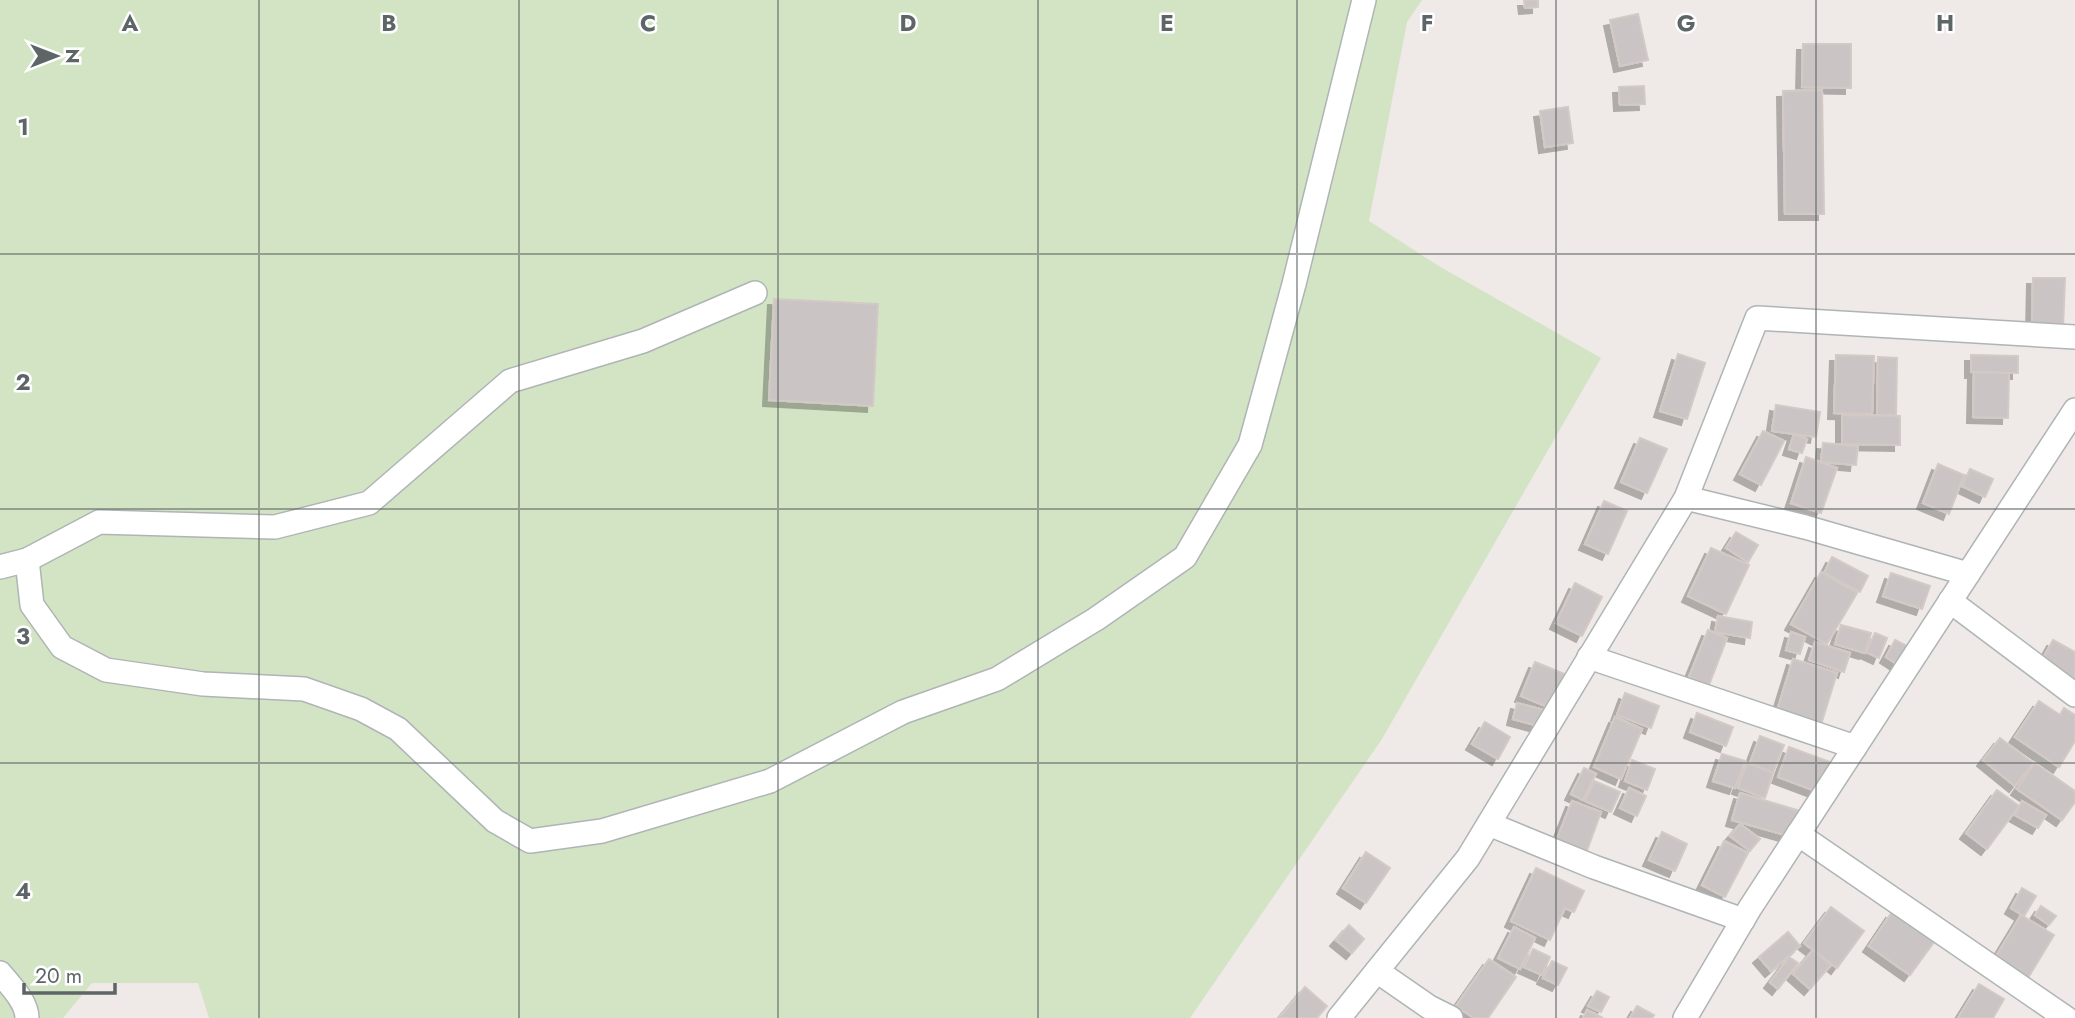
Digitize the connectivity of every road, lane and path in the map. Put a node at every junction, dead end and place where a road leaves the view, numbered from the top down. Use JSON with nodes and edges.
{"nodes":[{"id":1,"x":1364,"y":0,"type":"edge"},
{"id":2,"x":755,"y":293,"type":"dead end"},
{"id":3,"x":2075,"y":337,"type":"edge"},
{"id":4,"x":2075,"y":410,"type":"edge"},
{"id":5,"x":1686,"y":498,"type":"junction"},
{"id":6,"x":27,"y":560,"type":"junction"},
{"id":7,"x":0,"y":567,"type":"edge"},
{"id":8,"x":1968,"y":575,"type":"junction"},
{"id":9,"x":1950,"y":601,"type":"junction"},
{"id":10,"x":1589,"y":657,"type":"junction"},
{"id":11,"x":2075,"y":695,"type":"edge"},
{"id":12,"x":1855,"y":747,"type":"junction"},
{"id":13,"x":1489,"y":824,"type":"junction"},
{"id":14,"x":1798,"y":834,"type":"junction"},
{"id":15,"x":1742,"y":920,"type":"junction"},
{"id":16,"x":1377,"y":971,"type":"junction"},
{"id":17,"x":0,"y":973,"type":"edge"},
{"id":18,"x":27,"y":1018,"type":"edge"},
{"id":19,"x":1339,"y":1018,"type":"edge"},
{"id":20,"x":1451,"y":1018,"type":"edge"},
{"id":21,"x":1685,"y":1018,"type":"edge"},
{"id":22,"x":2066,"y":1018,"type":"edge"}],
"edges":[{"from":1,"to":6,"type":"street"},
{"from":2,"to":6,"type":"street"},
{"from":3,"to":5,"type":"street"},
{"from":4,"to":8,"type":"street"},
{"from":5,"to":8,"type":"street"},
{"from":5,"to":10,"type":"street"},
{"from":6,"to":7,"type":"street"},
{"from":8,"to":9,"type":"street"},
{"from":9,"to":11,"type":"street"},
{"from":9,"to":12,"type":"street"},
{"from":10,"to":12,"type":"street"},
{"from":10,"to":13,"type":"street"},
{"from":12,"to":14,"type":"street"},
{"from":13,"to":15,"type":"street"},
{"from":13,"to":16,"type":"street"},
{"from":14,"to":15,"type":"street"},
{"from":14,"to":22,"type":"street"},
{"from":15,"to":21,"type":"street"},
{"from":16,"to":19,"type":"street"},
{"from":16,"to":20,"type":"street"},
{"from":17,"to":18,"type":"street"}]}
